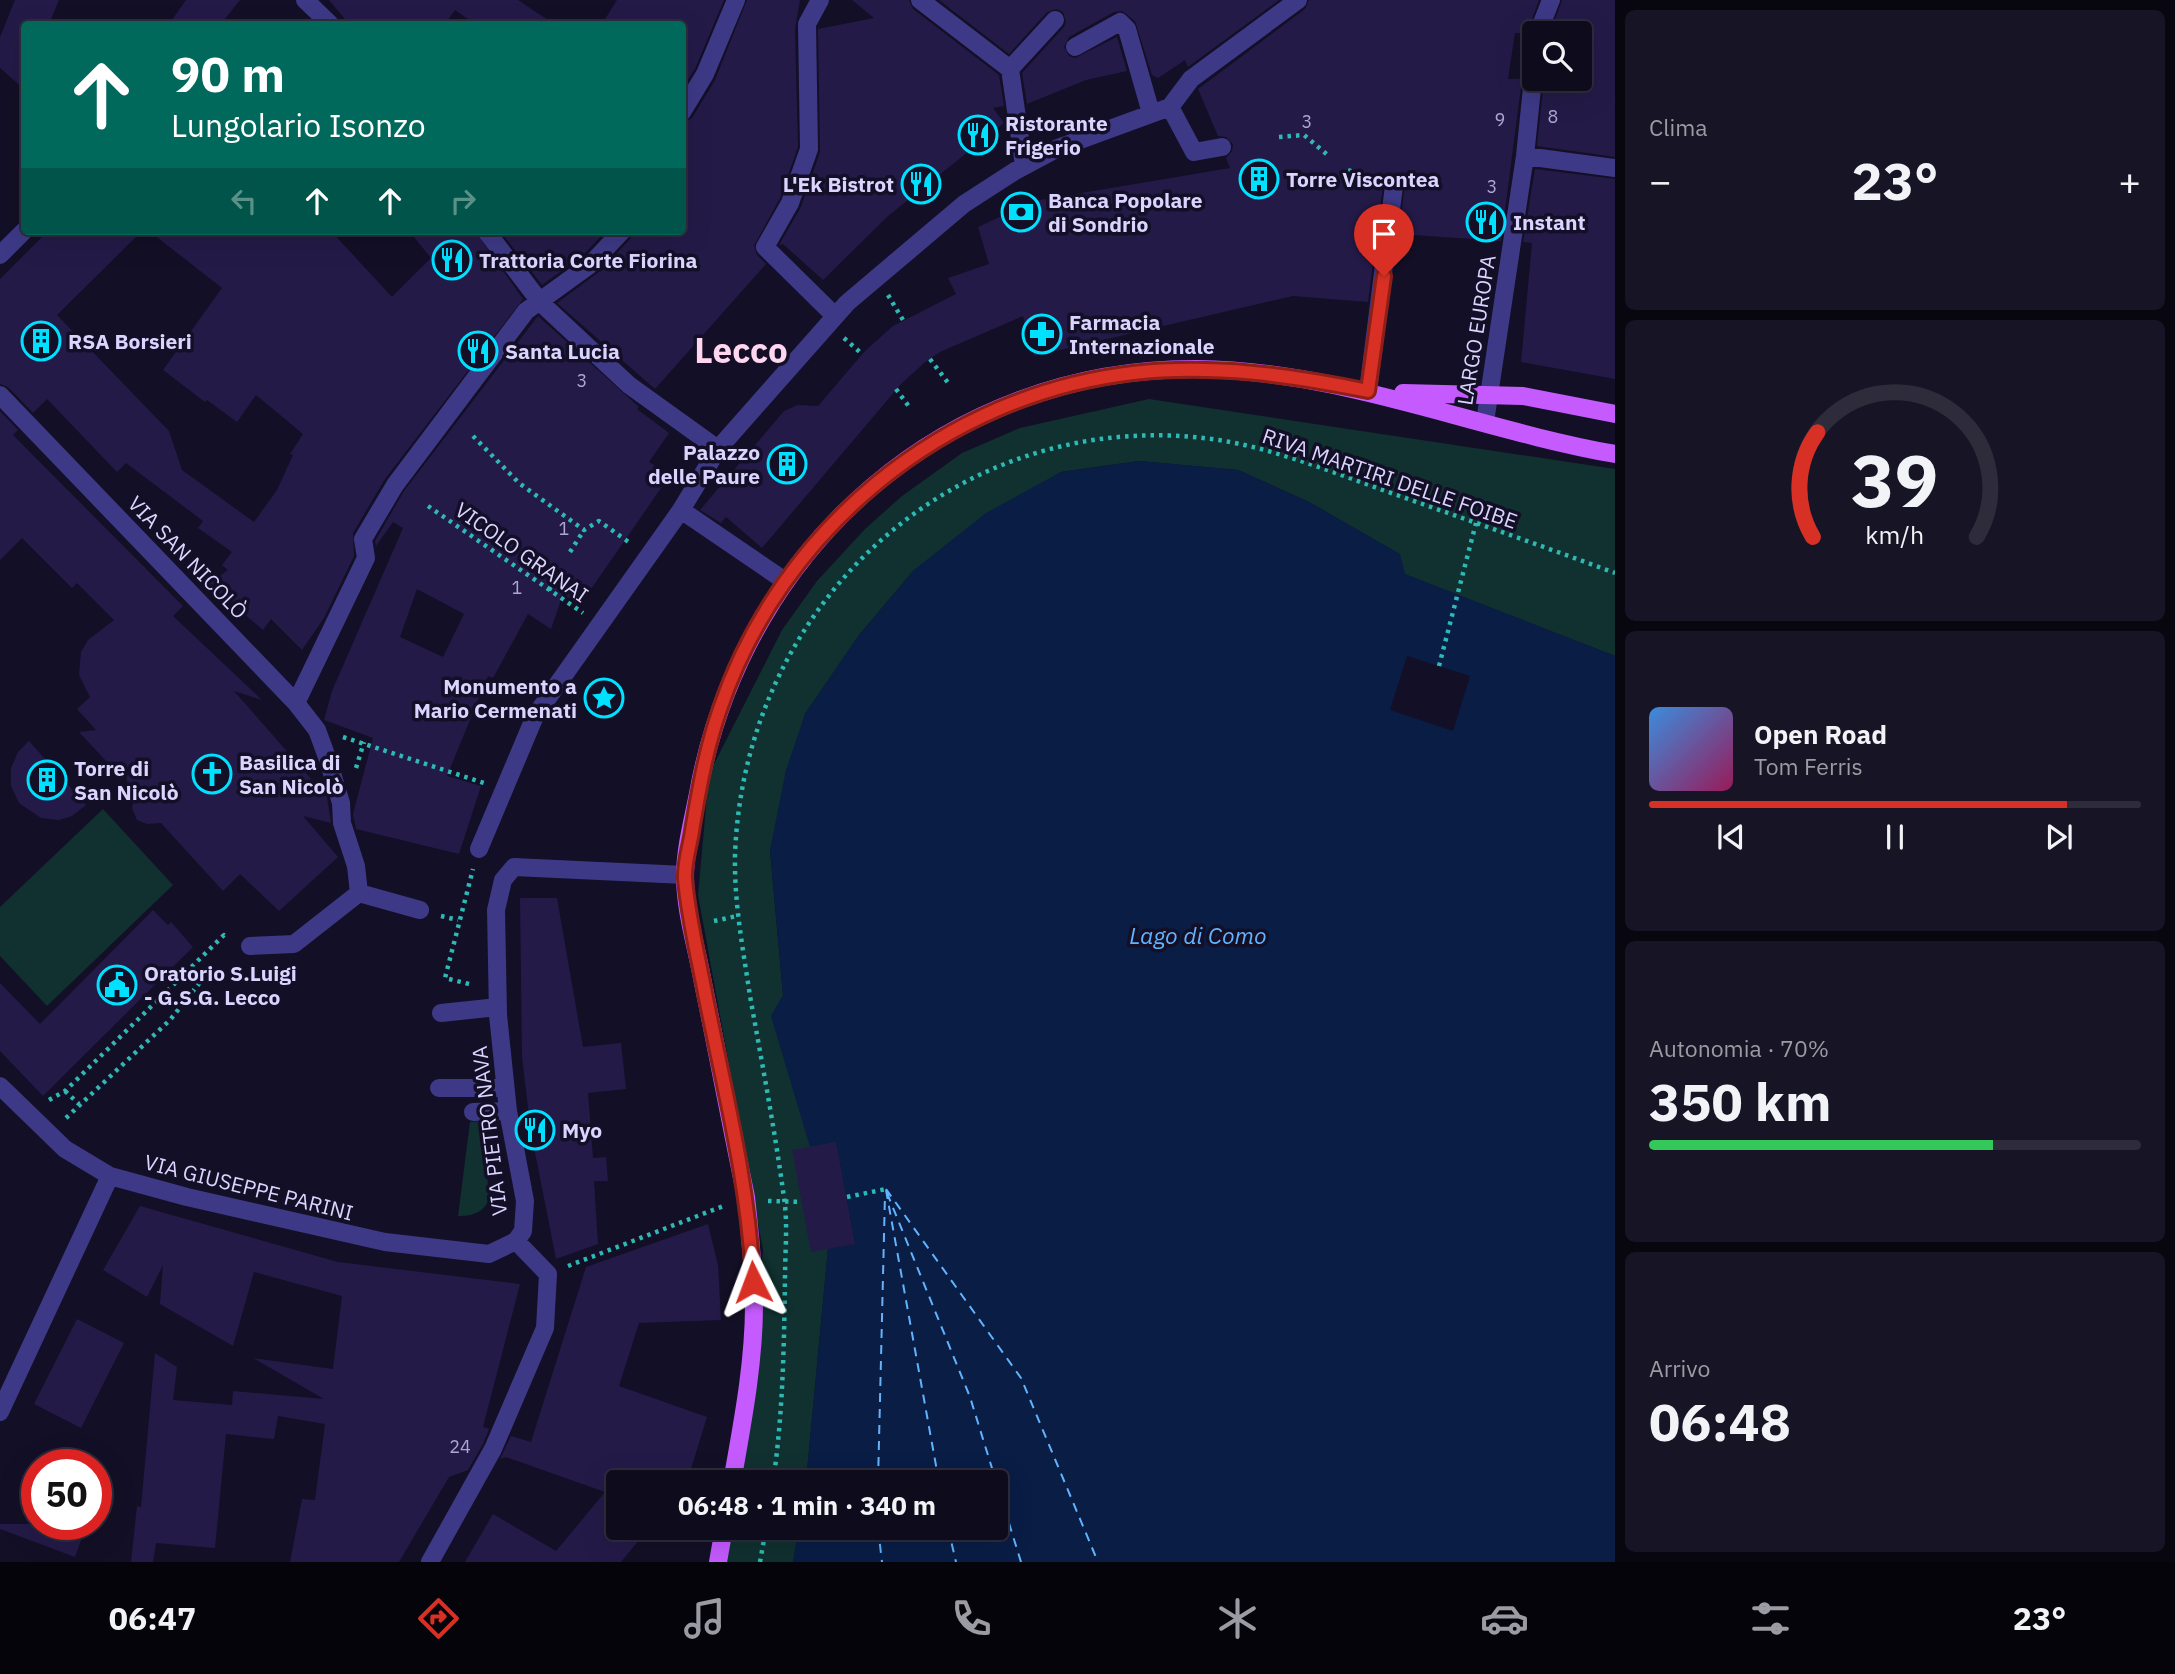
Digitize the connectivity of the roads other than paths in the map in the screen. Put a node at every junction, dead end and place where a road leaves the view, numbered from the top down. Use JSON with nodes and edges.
{"nodes":[{"id":1,"x":304,"y":0,"type":"edge"},
{"id":2,"x":736,"y":0,"type":"edge"},
{"id":3,"x":820,"y":0,"type":"edge"},
{"id":4,"x":920,"y":0,"type":"edge"},
{"id":5,"x":1298,"y":0,"type":"edge"},
{"id":6,"x":1551,"y":0,"type":"edge"},
{"id":7,"x":1055,"y":20,"type":"dead end"},
{"id":8,"x":327,"y":21,"type":"edge"},
{"id":9,"x":1543,"y":21,"type":"edge"},
{"id":10,"x":1075,"y":47,"type":"dead end"},
{"id":11,"x":1010,"y":69,"type":"junction"},
{"id":12,"x":1532,"y":91,"type":"edge"},
{"id":13,"x":686,"y":106,"type":"edge"},
{"id":14,"x":1170,"y":107,"type":"junction"},
{"id":15,"x":1151,"y":113,"type":"junction"},
{"id":16,"x":1222,"y":147,"type":"dead end"},
{"id":17,"x":1525,"y":156,"type":"junction"},
{"id":18,"x":1024,"y":166,"type":"junction"},
{"id":19,"x":1615,"y":168,"type":"edge"},
{"id":20,"x":1394,"y":186,"type":"dead end"},
{"id":21,"x":21,"y":234,"type":"edge"},
{"id":22,"x":489,"y":235,"type":"edge"},
{"id":23,"x":618,"y":235,"type":"edge"},
{"id":24,"x":0,"y":255,"type":"edge"},
{"id":25,"x":541,"y":303,"type":"junction"},
{"id":26,"x":835,"y":316,"type":"junction"},
{"id":27,"x":1371,"y":392,"type":"junction"},
{"id":28,"x":1488,"y":394,"type":"junction"},
{"id":29,"x":0,"y":395,"type":"edge"},
{"id":30,"x":1615,"y":414,"type":"edge"},
{"id":31,"x":1485,"y":422,"type":"junction"},
{"id":32,"x":718,"y":449,"type":"junction"},
{"id":33,"x":1615,"y":454,"type":"edge"},
{"id":34,"x":681,"y":510,"type":"junction"},
{"id":35,"x":785,"y":581,"type":"junction"},
{"id":36,"x":296,"y":703,"type":"junction"},
{"id":37,"x":479,"y":849,"type":"road end"},
{"id":38,"x":685,"y":875,"type":"junction"},
{"id":39,"x":359,"y":893,"type":"junction"},
{"id":40,"x":420,"y":910,"type":"dead end"},
{"id":41,"x":250,"y":946,"type":"road end"},
{"id":42,"x":498,"y":1007,"type":"junction"},
{"id":43,"x":441,"y":1013,"type":"dead end"},
{"id":44,"x":0,"y":1086,"type":"edge"},
{"id":45,"x":439,"y":1087,"type":"dead end"},
{"id":46,"x":505,"y":1088,"type":"junction"},
{"id":47,"x":508,"y":1111,"type":"junction"},
{"id":48,"x":473,"y":1112,"type":"dead end"},
{"id":49,"x":110,"y":1176,"type":"junction"},
{"id":50,"x":516,"y":1241,"type":"junction"},
{"id":51,"x":0,"y":1412,"type":"edge"},
{"id":52,"x":734,"y":1470,"type":"edge"},
{"id":53,"x":722,"y":1540,"type":"edge"},
{"id":54,"x":429,"y":1562,"type":"edge"},
{"id":55,"x":718,"y":1562,"type":"edge"}],
"edges":[{"from":1,"to":8,"type":"street"},
{"from":2,"to":13,"type":"street"},
{"from":3,"to":26,"type":"street"},
{"from":4,"to":11,"type":"street"},
{"from":5,"to":14,"type":"street"},
{"from":6,"to":9,"type":"street"},
{"from":7,"to":11,"type":"street"},
{"from":10,"to":15,"type":"street"},
{"from":11,"to":18,"type":"street"},
{"from":12,"to":17,"type":"street","name":"LARGO EUROPA"},
{"from":14,"to":15,"type":"street"},
{"from":14,"to":16,"type":"street"},
{"from":15,"to":18,"type":"street"},
{"from":17,"to":19,"type":"street"},
{"from":17,"to":28,"type":"street","name":"LARGO EUROPA"},
{"from":18,"to":26,"type":"street"},
{"from":20,"to":27,"type":"street"},
{"from":21,"to":24,"type":"street"},
{"from":22,"to":25,"type":"street"},
{"from":23,"to":25,"type":"street"},
{"from":25,"to":32,"type":"street"},
{"from":25,"to":36,"type":"street"},
{"from":26,"to":32,"type":"street"},
{"from":27,"to":28,"type":"main road"},
{"from":27,"to":31,"type":"main road"},
{"from":27,"to":35,"type":"main road"},
{"from":28,"to":30,"type":"main road"},
{"from":28,"to":31,"type":"street","name":"LARGO EUROPA"},
{"from":29,"to":36,"type":"street","name":"VIA SAN NICOLÒ"},
{"from":31,"to":33,"type":"main road"},
{"from":32,"to":34,"type":"street"},
{"from":34,"to":35,"type":"street"},
{"from":34,"to":37,"type":"street"},
{"from":35,"to":38,"type":"main road"},
{"from":36,"to":39,"type":"street","name":"VIA SAN NICOLÒ"},
{"from":38,"to":42,"type":"street","name":"VIA PIETRO NAVA"},
{"from":38,"to":52,"type":"main road"},
{"from":39,"to":40,"type":"street"},
{"from":39,"to":41,"type":"street"},
{"from":42,"to":43,"type":"street"},
{"from":42,"to":46,"type":"street","name":"VIA PIETRO NAVA"},
{"from":44,"to":49,"type":"street","name":"VIA GIUSEPPE PARINI"},
{"from":45,"to":46,"type":"street"},
{"from":46,"to":47,"type":"street","name":"VIA PIETRO NAVA"},
{"from":47,"to":48,"type":"street"},
{"from":47,"to":50,"type":"street","name":"VIA PIETRO NAVA"},
{"from":49,"to":50,"type":"street","name":"VIA GIUSEPPE PARINI"},
{"from":49,"to":51,"type":"street"},
{"from":50,"to":54,"type":"street","name":"VIA PIETRO NAVA"},
{"from":53,"to":55,"type":"main road"}]}
